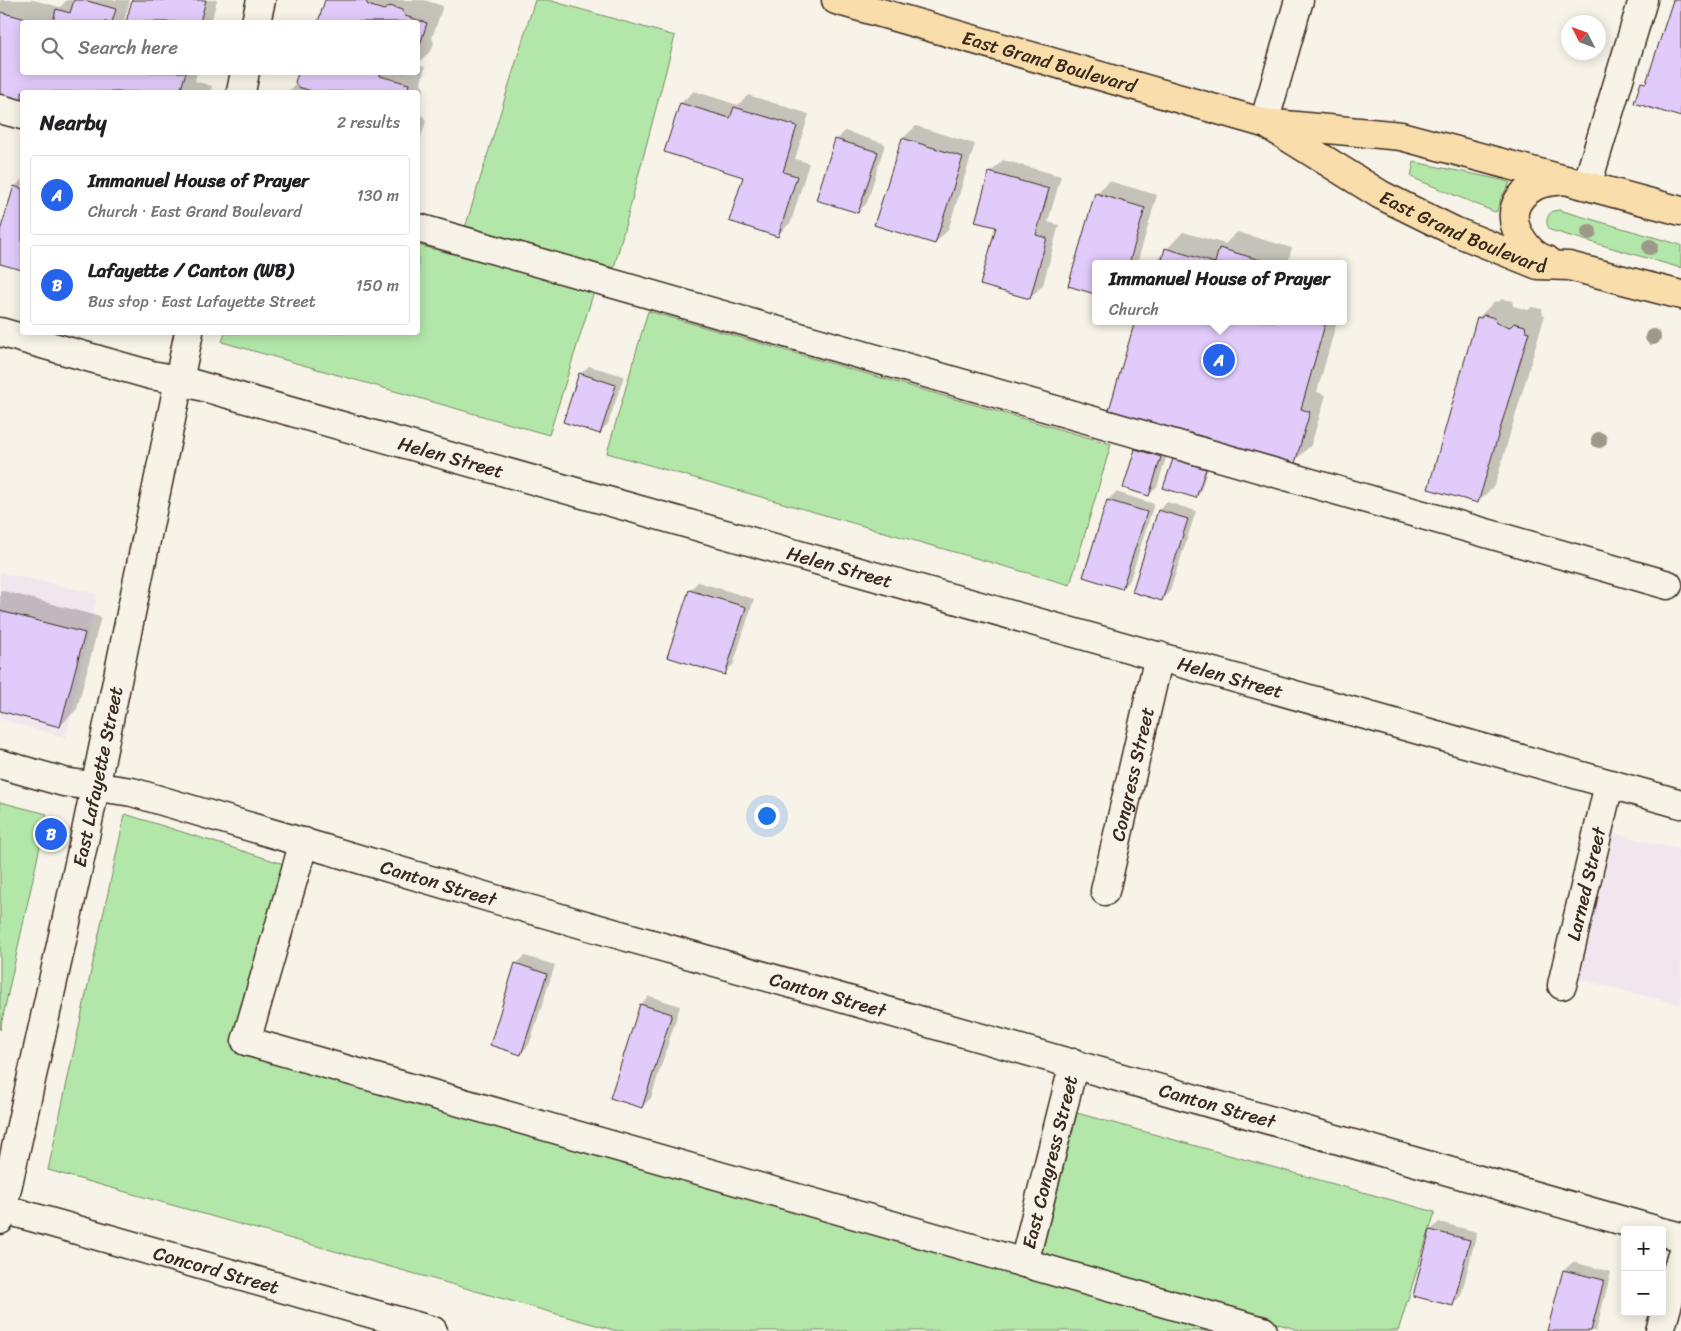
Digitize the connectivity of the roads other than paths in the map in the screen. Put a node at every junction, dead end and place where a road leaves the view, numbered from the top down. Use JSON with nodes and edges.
{"nodes":[{"id":1,"x":261,"y":0,"type":"edge"},
{"id":2,"x":836,"y":0,"type":"edge"},
{"id":3,"x":1299,"y":0,"type":"edge"},
{"id":4,"x":1643,"y":0,"type":"edge"},
{"id":5,"x":256,"y":20,"type":"edge"},
{"id":6,"x":244,"y":75,"type":"edge"},
{"id":7,"x":241,"y":90,"type":"edge"},
{"id":8,"x":0,"y":109,"type":"edge"},
{"id":9,"x":20,"y":114,"type":"edge"},
{"id":10,"x":1264,"y":123,"type":"junction"},
{"id":11,"x":1577,"y":183,"type":"junction"},
{"id":12,"x":1681,"y":212,"type":"edge"},
{"id":13,"x":420,"y":229,"type":"edge"},
{"id":14,"x":1569,"y":266,"type":"junction"},
{"id":15,"x":1681,"y":295,"type":"edge"},
{"id":16,"x":0,"y":332,"type":"edge"},
{"id":17,"x":188,"y":335,"type":"edge"},
{"id":18,"x":179,"y":380,"type":"junction"},
{"id":19,"x":1668,"y":585,"type":"dead end"},
{"id":20,"x":1159,"y":656,"type":"junction"},
{"id":21,"x":0,"y":764,"type":"edge"},
{"id":22,"x":1609,"y":784,"type":"junction"},
{"id":23,"x":94,"y":786,"type":"junction"},
{"id":24,"x":1681,"y":804,"type":"edge"},
{"id":25,"x":304,"y":842,"type":"junction"},
{"id":26,"x":1105,"y":892,"type":"dead end"},
{"id":27,"x":1562,"y":985,"type":"dead end"},
{"id":28,"x":1074,"y":1063,"type":"junction"},
{"id":29,"x":1,"y":1212,"type":"edge"},
{"id":30,"x":1641,"y":1226,"type":"edge"},
{"id":31,"x":1666,"y":1233,"type":"edge"},
{"id":32,"x":1681,"y":1237,"type":"edge"},
{"id":33,"x":1681,"y":1257,"type":"edge"},
{"id":34,"x":1024,"y":1263,"type":"junction"},
{"id":35,"x":434,"y":1331,"type":"edge"},
{"id":36,"x":1263,"y":1331,"type":"edge"},
{"id":37,"x":1660,"y":1331,"type":"edge"}],
"edges":[{"from":1,"to":5,"type":"street"},
{"from":2,"to":10,"type":"main road","name":"East Grand Boulevard"},
{"from":3,"to":10,"type":"street"},
{"from":4,"to":11,"type":"street"},
{"from":6,"to":7,"type":"street"},
{"from":8,"to":9,"type":"street"},
{"from":10,"to":11,"type":"main road","name":"East Grand Boulevard"},
{"from":10,"to":14,"type":"main road","name":"East Grand Boulevard"},
{"from":11,"to":12,"type":"main road","name":"East Grand Boulevard"},
{"from":11,"to":14,"type":"main road"},
{"from":13,"to":19,"type":"street"},
{"from":14,"to":15,"type":"main road","name":"East Grand Boulevard"},
{"from":16,"to":18,"type":"street","name":"Helen Street"},
{"from":17,"to":18,"type":"street","name":"East Lafayette Street"},
{"from":18,"to":20,"type":"street","name":"Helen Street"},
{"from":18,"to":23,"type":"street","name":"East Lafayette Street"},
{"from":20,"to":22,"type":"street","name":"Helen Street"},
{"from":20,"to":26,"type":"street","name":"Congress Street"},
{"from":21,"to":23,"type":"street","name":"Canton Street"},
{"from":22,"to":24,"type":"street","name":"Helen Street"},
{"from":22,"to":27,"type":"street","name":"Larned Street"},
{"from":23,"to":25,"type":"street","name":"Canton Street"},
{"from":23,"to":29,"type":"street","name":"East Lafayette Street"},
{"from":25,"to":28,"type":"street","name":"Canton Street"},
{"from":25,"to":34,"type":"street"},
{"from":28,"to":30,"type":"street","name":"Canton Street"},
{"from":28,"to":34,"type":"street","name":"East Congress Street"},
{"from":29,"to":35,"type":"street","name":"Concord Street"},
{"from":31,"to":32,"type":"street"},
{"from":33,"to":37,"type":"street"},
{"from":34,"to":36,"type":"street"}]}
